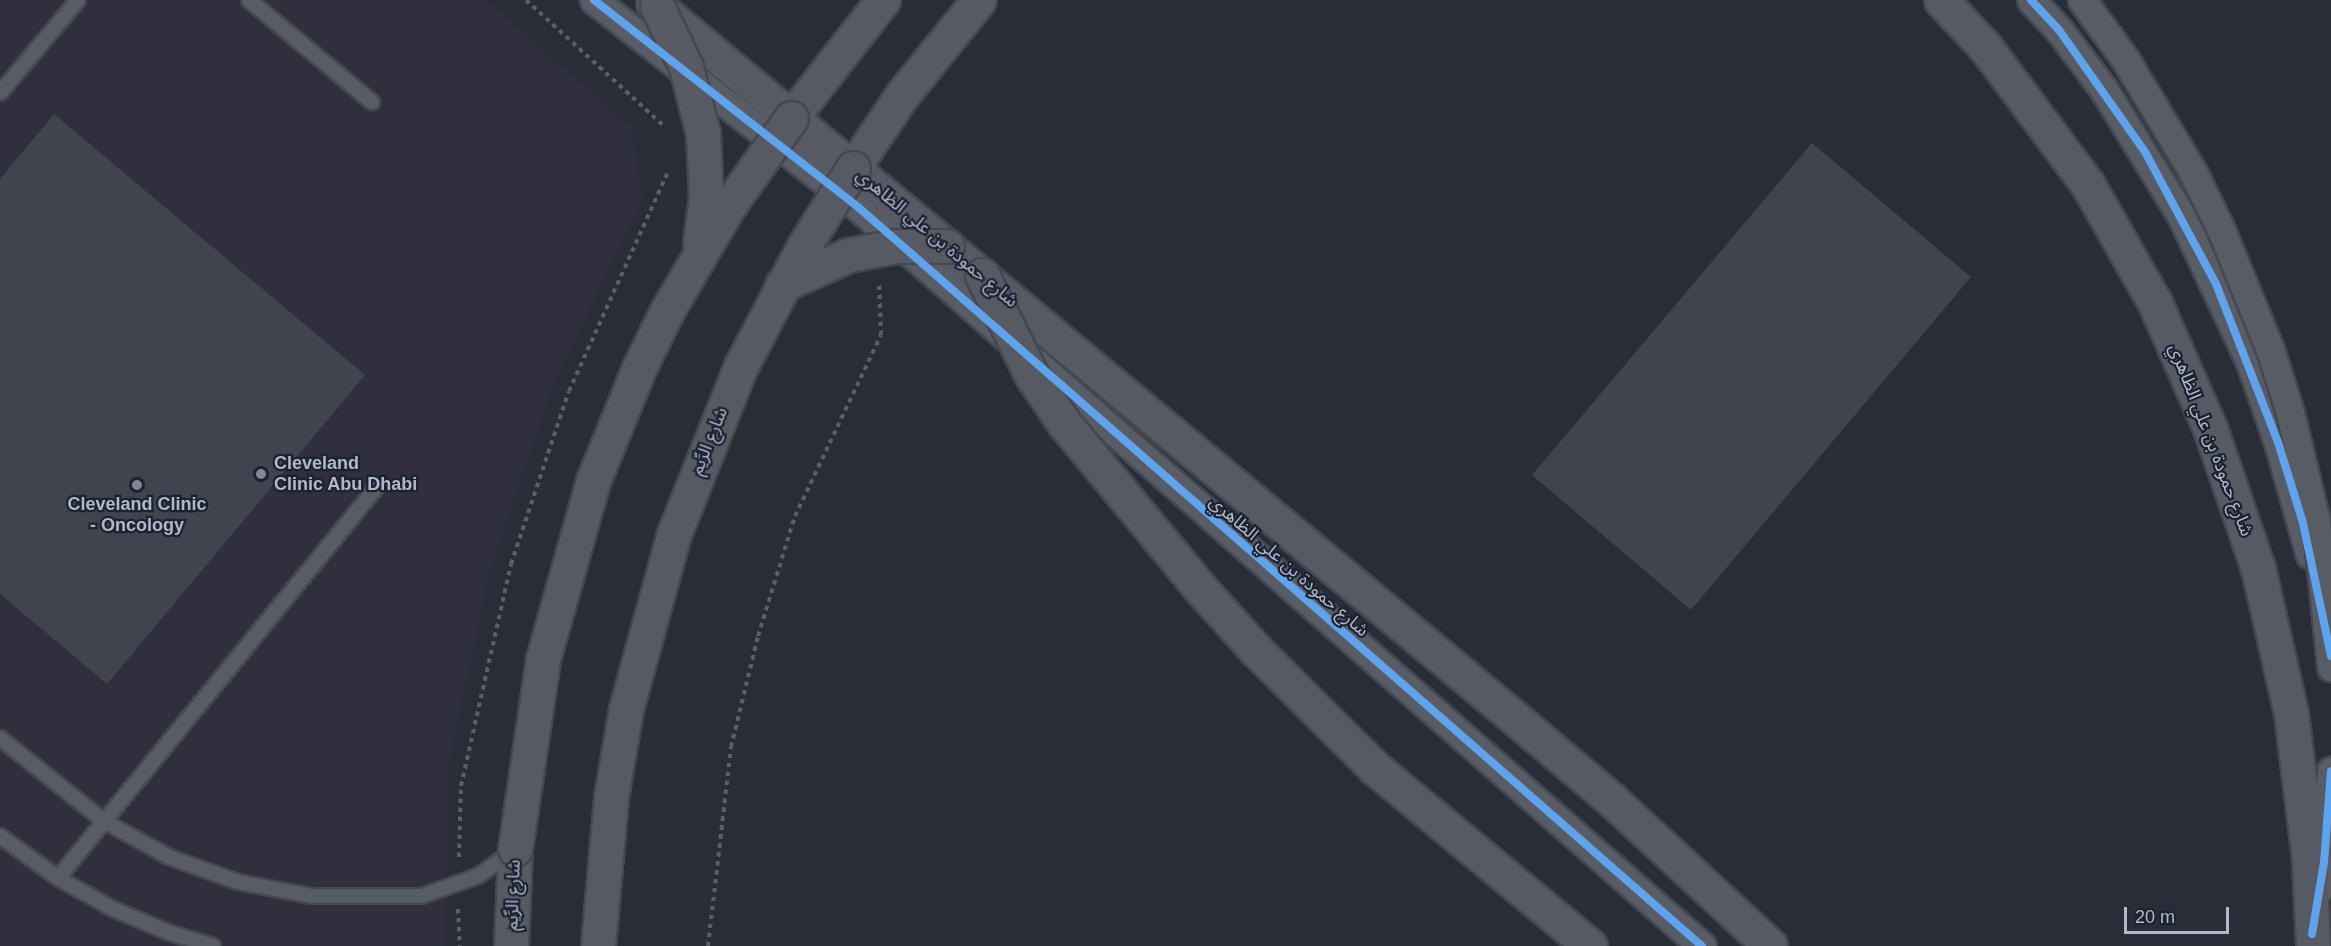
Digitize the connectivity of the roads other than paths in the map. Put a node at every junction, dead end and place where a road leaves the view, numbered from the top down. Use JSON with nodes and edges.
{"nodes":[{"id":1,"x":78,"y":0,"type":"edge"},
{"id":2,"x":249,"y":0,"type":"edge"},
{"id":3,"x":594,"y":0,"type":"edge"},
{"id":4,"x":883,"y":0,"type":"edge"},
{"id":5,"x":979,"y":0,"type":"edge"},
{"id":6,"x":1941,"y":0,"type":"edge"},
{"id":7,"x":2031,"y":0,"type":"edge"},
{"id":8,"x":2082,"y":0,"type":"edge"},
{"id":9,"x":654,"y":3,"type":"edge"},
{"id":10,"x":0,"y":93,"type":"edge"},
{"id":11,"x":372,"y":102,"type":"dead end"},
{"id":12,"x":792,"y":118,"type":"junction"},
{"id":13,"x":853,"y":168,"type":"junction"},
{"id":14,"x":947,"y":246,"type":"junction"},
{"id":15,"x":698,"y":257,"type":"junction"},
{"id":16,"x":982,"y":275,"type":"junction"},
{"id":17,"x":782,"y":285,"type":"junction"},
{"id":18,"x":376,"y":488,"type":"dead end"},
{"id":19,"x":2331,"y":656,"type":"edge"},
{"id":20,"x":2331,"y":667,"type":"edge"},
{"id":21,"x":0,"y":738,"type":"edge"},
{"id":22,"x":2331,"y":771,"type":"edge"},
{"id":23,"x":104,"y":821,"type":"junction"},
{"id":24,"x":0,"y":836,"type":"edge"},
{"id":25,"x":515,"y":849,"type":"junction"},
{"id":26,"x":58,"y":878,"type":"junction"},
{"id":27,"x":2313,"y":940,"type":"edge"},
{"id":28,"x":213,"y":946,"type":"edge"},
{"id":29,"x":512,"y":946,"type":"edge"},
{"id":30,"x":598,"y":946,"type":"edge"},
{"id":31,"x":1590,"y":946,"type":"edge"},
{"id":32,"x":1702,"y":946,"type":"edge"},
{"id":33,"x":1770,"y":946,"type":"edge"}],
"edges":[{"from":1,"to":10,"type":"lane"},
{"from":2,"to":11,"type":"lane"},
{"from":3,"to":32,"type":"street","name":"شارع حمودة بن علي الظاهري"},
{"from":4,"to":12,"type":"main road","name":"شارع الرِّيم"},
{"from":5,"to":13,"type":"main road","name":"شارع الرِّيم"},
{"from":6,"to":27,"type":"main road","name":"شارع حمودة بن علي الظاهري"},
{"from":7,"to":19,"type":"street"},
{"from":8,"to":20,"type":"street","bridge":true},
{"from":9,"to":12,"type":"main road","name":"شارع حمودة بن علي الظاهري","bridge":true},
{"from":9,"to":15,"type":"main road","bridge":true},
{"from":12,"to":13,"type":"main road","name":"شارع حمودة بن علي الظاهري"},
{"from":12,"to":15,"type":"main road","name":"شارع الرِّيم","bridge":true},
{"from":13,"to":14,"type":"main road","name":"شارع حمودة بن علي الظاهري"},
{"from":13,"to":17,"type":"main road","name":"شارع الرِّيم","bridge":true},
{"from":14,"to":16,"type":"main road","name":"شارع حمودة بن علي الظاهري"},
{"from":14,"to":17,"type":"main road","bridge":true},
{"from":15,"to":25,"type":"main road","name":"شارع الرِّيم","bridge":true},
{"from":16,"to":31,"type":"main road","bridge":true},
{"from":16,"to":33,"type":"main road","name":"شارع حمودة بن علي الظاهري"},
{"from":17,"to":30,"type":"main road","name":"شارع الرِّيم","bridge":true},
{"from":18,"to":23,"type":"lane"},
{"from":21,"to":23,"type":"lane"},
{"from":22,"to":27,"type":"street"},
{"from":23,"to":25,"type":"lane"},
{"from":23,"to":26,"type":"lane"},
{"from":24,"to":26,"type":"lane"},
{"from":25,"to":29,"type":"main road","name":"شارع الرِّيم"},
{"from":26,"to":28,"type":"lane"}]}
